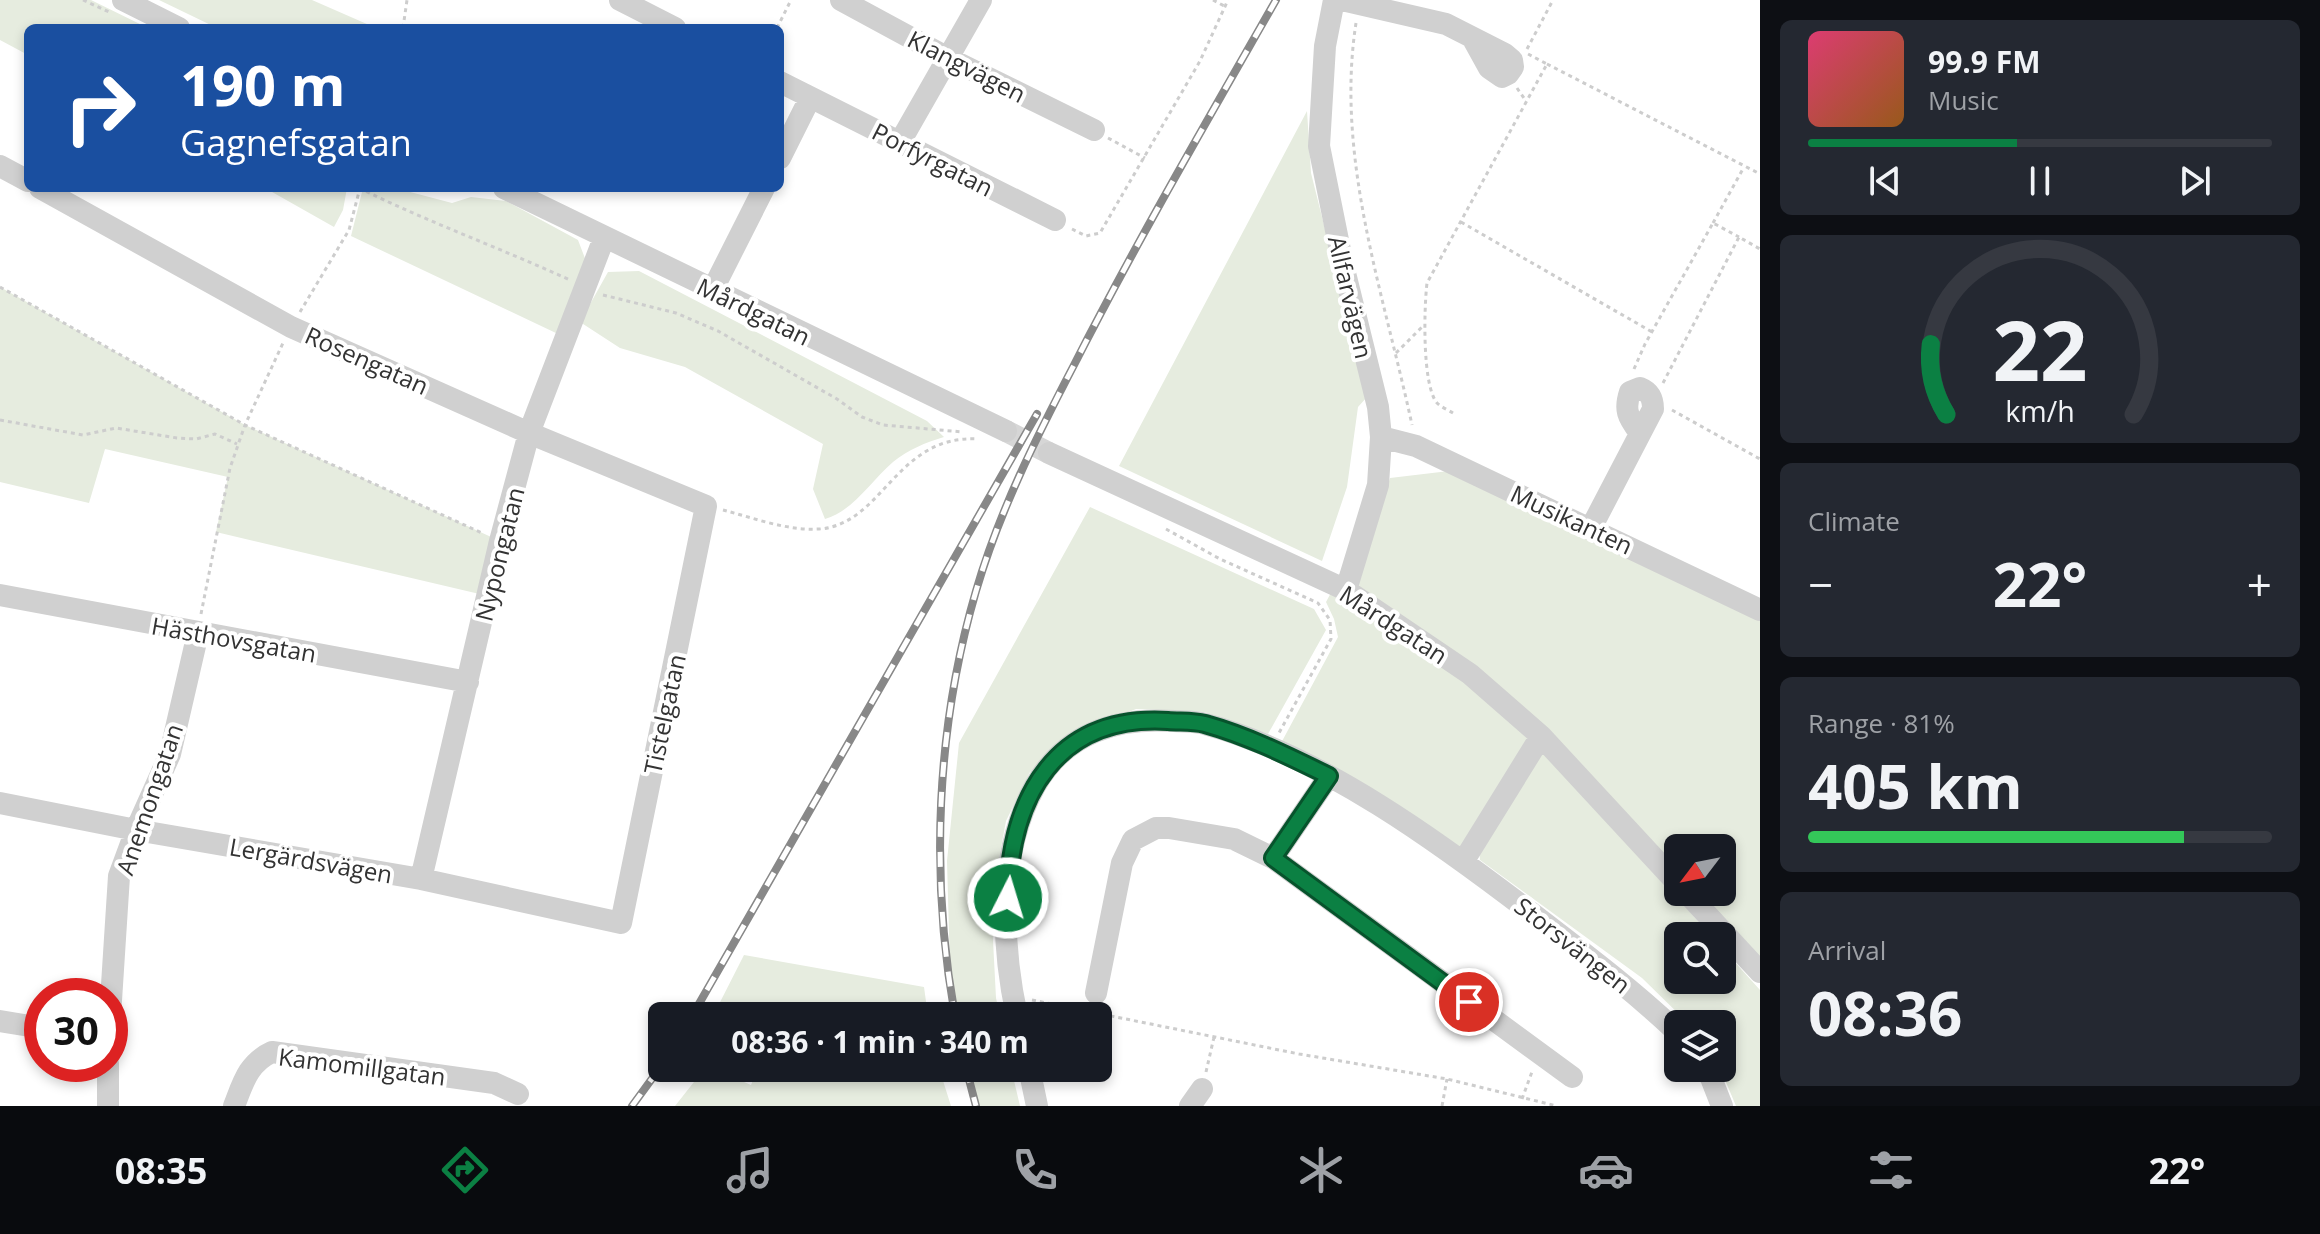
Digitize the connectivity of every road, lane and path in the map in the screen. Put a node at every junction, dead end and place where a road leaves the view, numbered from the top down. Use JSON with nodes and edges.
{"nodes":[{"id":1,"x":123,"y":0,"type":"edge"},
{"id":2,"x":407,"y":0,"type":"edge"},
{"id":3,"x":620,"y":0,"type":"edge"},
{"id":4,"x":791,"y":0,"type":"edge"},
{"id":5,"x":841,"y":0,"type":"edge"},
{"id":6,"x":981,"y":0,"type":"edge"},
{"id":7,"x":1213,"y":0,"type":"edge"},
{"id":8,"x":1228,"y":0,"type":"edge"},
{"id":9,"x":1334,"y":0,"type":"edge"},
{"id":10,"x":1553,"y":0,"type":"edge"},
{"id":11,"x":1350,"y":2,"type":"edge"},
{"id":12,"x":1226,"y":7,"type":"junction"},
{"id":13,"x":171,"y":24,"type":"edge"},
{"id":14,"x":404,"y":24,"type":"edge"},
{"id":15,"x":667,"y":24,"type":"edge"},
{"id":16,"x":779,"y":24,"type":"edge"},
{"id":17,"x":1473,"y":39,"type":"dead end"},
{"id":18,"x":948,"y":58,"type":"junction"},
{"id":19,"x":1547,"y":64,"type":"junction"},
{"id":20,"x":784,"y":84,"type":"edge"},
{"id":21,"x":810,"y":98,"type":"junction"},
{"id":22,"x":1094,"y":130,"type":"joint"},
{"id":23,"x":900,"y":142,"type":"junction"},
{"id":24,"x":784,"y":150,"type":"edge"},
{"id":25,"x":1145,"y":158,"type":"junction"},
{"id":26,"x":0,"y":166,"type":"edge"},
{"id":27,"x":1745,"y":166,"type":"junction"},
{"id":28,"x":1760,"y":174,"type":"edge"},
{"id":29,"x":24,"y":179,"type":"edge"},
{"id":30,"x":47,"y":192,"type":"edge"},
{"id":31,"x":358,"y":192,"type":"edge"},
{"id":32,"x":367,"y":192,"type":"edge"},
{"id":33,"x":512,"y":192,"type":"edge"},
{"id":34,"x":762,"y":192,"type":"edge"},
{"id":35,"x":1055,"y":220,"type":"joint"},
{"id":36,"x":1461,"y":221,"type":"junction"},
{"id":37,"x":1713,"y":223,"type":"junction"},
{"id":38,"x":1739,"y":237,"type":"junction"},
{"id":39,"x":604,"y":238,"type":"junction"},
{"id":40,"x":1760,"y":249,"type":"edge"},
{"id":41,"x":0,"y":287,"type":"edge"},
{"id":42,"x":585,"y":287,"type":"junction"},
{"id":43,"x":712,"y":291,"type":"junction"},
{"id":44,"x":1424,"y":325,"type":"junction"},
{"id":45,"x":291,"y":327,"type":"junction"},
{"id":46,"x":1652,"y":332,"type":"junction"},
{"id":47,"x":1396,"y":353,"type":"junction"},
{"id":48,"x":1647,"y":396,"type":"junction"},
{"id":49,"x":1453,"y":413,"type":"dead end"},
{"id":50,"x":0,"y":420,"type":"edge"},
{"id":51,"x":245,"y":425,"type":"junction"},
{"id":52,"x":529,"y":433,"type":"junction"},
{"id":53,"x":992,"y":435,"type":"junction"},
{"id":54,"x":1381,"y":437,"type":"junction"},
{"id":55,"x":237,"y":444,"type":"junction"},
{"id":56,"x":1416,"y":446,"type":"junction"},
{"id":57,"x":1049,"y":453,"type":"tunnel mouth"},
{"id":58,"x":1760,"y":459,"type":"edge"},
{"id":59,"x":706,"y":506,"type":"junction"},
{"id":60,"x":1591,"y":528,"type":"junction"},
{"id":61,"x":1165,"y":529,"type":"dead end"},
{"id":62,"x":500,"y":541,"type":"junction"},
{"id":63,"x":1346,"y":590,"type":"junction"},
{"id":64,"x":0,"y":595,"type":"edge"},
{"id":65,"x":1760,"y":610,"type":"edge"},
{"id":66,"x":198,"y":633,"type":"junction"},
{"id":67,"x":468,"y":682,"type":"junction"},
{"id":68,"x":1541,"y":736,"type":"junction"},
{"id":69,"x":1271,"y":747,"type":"junction"},
{"id":70,"x":1329,"y":776,"type":"junction"},
{"id":71,"x":0,"y":803,"type":"edge"},
{"id":72,"x":136,"y":830,"type":"junction"},
{"id":73,"x":1273,"y":858,"type":"junction"},
{"id":74,"x":1463,"y":862,"type":"junction"},
{"id":75,"x":1664,"y":869,"type":"edge"},
{"id":76,"x":421,"y":879,"type":"junction"},
{"id":77,"x":1699,"y":906,"type":"edge"},
{"id":78,"x":621,"y":923,"type":"joint"},
{"id":79,"x":1760,"y":972,"type":"edge"},
{"id":80,"x":112,"y":978,"type":"edge"},
{"id":81,"x":1096,"y":993,"type":"dead end"},
{"id":82,"x":1014,"y":1002,"type":"edge"},
{"id":83,"x":1664,"y":1020,"type":"edge"},
{"id":84,"x":0,"y":1021,"type":"edge"},
{"id":85,"x":1112,"y":1021,"type":"edge"},
{"id":86,"x":24,"y":1025,"type":"edge"},
{"id":87,"x":1214,"y":1037,"type":"junction"},
{"id":88,"x":1536,"y":1062,"type":"junction"},
{"id":89,"x":1572,"y":1077,"type":"dead end"},
{"id":90,"x":1447,"y":1079,"type":"junction"},
{"id":91,"x":108,"y":1082,"type":"edge"},
{"id":92,"x":1032,"y":1082,"type":"edge"},
{"id":93,"x":1713,"y":1082,"type":"edge"},
{"id":94,"x":518,"y":1094,"type":"dead end"},
{"id":95,"x":1196,"y":1098,"type":"edge"},
{"id":96,"x":1522,"y":1099,"type":"junction"},
{"id":97,"x":108,"y":1106,"type":"edge"},
{"id":98,"x":234,"y":1106,"type":"edge"},
{"id":99,"x":1037,"y":1106,"type":"edge"},
{"id":100,"x":1442,"y":1106,"type":"edge"},
{"id":101,"x":1557,"y":1106,"type":"edge"},
{"id":102,"x":1722,"y":1106,"type":"edge"}],
"edges":[{"from":1,"to":13,"type":"street"},
{"from":2,"to":14,"type":"path"},
{"from":3,"to":15,"type":"street"},
{"from":4,"to":16,"type":"path"},
{"from":5,"to":18,"type":"street","name":"Klangvägen"},
{"from":6,"to":18,"type":"street"},
{"from":7,"to":12,"type":"path"},
{"from":8,"to":12,"type":"path"},
{"from":9,"to":54,"type":"street","name":"Allfarvägen"},
{"from":10,"to":19,"type":"path"},
{"from":11,"to":17,"type":"street"},
{"from":11,"to":47,"type":"path"},
{"from":12,"to":25,"type":"path"},
{"from":18,"to":22,"type":"street","name":"Klangvägen"},
{"from":18,"to":23,"type":"street"},
{"from":19,"to":27,"type":"path"},
{"from":19,"to":36,"type":"path"},
{"from":20,"to":21,"type":"street","name":"Porfyrgatan"},
{"from":21,"to":23,"type":"street","name":"Porfyrgatan"},
{"from":21,"to":24,"type":"street"},
{"from":22,"to":25,"type":"path"},
{"from":23,"to":35,"type":"street","name":"Porfyrgatan"},
{"from":25,"to":35,"type":"path"},
{"from":26,"to":29,"type":"street"},
{"from":27,"to":28,"type":"path"},
{"from":27,"to":37,"type":"path"},
{"from":30,"to":45,"type":"street","name":"Rosengatan"},
{"from":31,"to":45,"type":"path"},
{"from":32,"to":42,"type":"path"},
{"from":33,"to":39,"type":"street","name":"Mårdgatan"},
{"from":34,"to":43,"type":"street"},
{"from":36,"to":44,"type":"path"},
{"from":36,"to":46,"type":"path"},
{"from":37,"to":38,"type":"path"},
{"from":37,"to":46,"type":"path"},
{"from":38,"to":40,"type":"path"},
{"from":38,"to":48,"type":"path"},
{"from":39,"to":42,"type":"street","name":"Nypongatan"},
{"from":39,"to":43,"type":"street","name":"Mårdgatan"},
{"from":41,"to":51,"type":"path"},
{"from":42,"to":52,"type":"street","name":"Nypongatan"},
{"from":42,"to":53,"type":"path"},
{"from":43,"to":53,"type":"street","name":"Mårdgatan"},
{"from":44,"to":47,"type":"path"},
{"from":44,"to":49,"type":"path"},
{"from":45,"to":51,"type":"path"},
{"from":45,"to":52,"type":"street","name":"Rosengatan"},
{"from":46,"to":48,"type":"path"},
{"from":47,"to":56,"type":"path"},
{"from":48,"to":58,"type":"path"},
{"from":48,"to":60,"type":"street"},
{"from":50,"to":55,"type":"path"},
{"from":51,"to":55,"type":"path"},
{"from":51,"to":62,"type":"path"},
{"from":52,"to":59,"type":"street","name":"Rosengatan"},
{"from":52,"to":62,"type":"street","name":"Nypongatan"},
{"from":53,"to":59,"type":"path"},
{"from":54,"to":56,"type":"street","name":"Musikanten"},
{"from":54,"to":63,"type":"street","name":"Allfarvägen"},
{"from":55,"to":66,"type":"path"},
{"from":56,"to":60,"type":"street","name":"Musikanten"},
{"from":57,"to":63,"type":"street","name":"Mårdgatan"},
{"from":59,"to":78,"type":"street","name":"Tistelgatan"},
{"from":60,"to":65,"type":"street","name":"Musikanten"},
{"from":61,"to":69,"type":"path"},
{"from":62,"to":67,"type":"street","name":"Nypongatan"},
{"from":63,"to":68,"type":"street","name":"Mårdgatan"},
{"from":64,"to":66,"type":"street","name":"Hästhovsgatan"},
{"from":66,"to":67,"type":"street","name":"Hästhovsgatan"},
{"from":66,"to":72,"type":"street","name":"Anemongatan"},
{"from":67,"to":76,"type":"street","name":"Nypongatan"},
{"from":68,"to":74,"type":"street"},
{"from":68,"to":75,"type":"street","name":"Mårdgatan"},
{"from":69,"to":70,"type":"street","name":"Storsvängen"},
{"from":69,"to":82,"type":"street","name":"Storsvängen"},
{"from":70,"to":73,"type":"street"},
{"from":70,"to":74,"type":"street","name":"Storsvängen"},
{"from":71,"to":72,"type":"street","name":"Lergärdsvägen"},
{"from":72,"to":76,"type":"street","name":"Lergärdsvägen"},
{"from":72,"to":80,"type":"street","name":"Anemongatan"},
{"from":73,"to":81,"type":"street"},
{"from":73,"to":88,"type":"street"},
{"from":74,"to":83,"type":"street","name":"Storsvängen"},
{"from":76,"to":78,"type":"street","name":"Lergärdsvägen"},
{"from":77,"to":79,"type":"street"},
{"from":84,"to":86,"type":"street"},
{"from":85,"to":87,"type":"path"},
{"from":87,"to":90,"type":"path"},
{"from":87,"to":95,"type":"path"},
{"from":88,"to":89,"type":"street"},
{"from":88,"to":96,"type":"path"},
{"from":90,"to":96,"type":"path"},
{"from":90,"to":100,"type":"path"},
{"from":91,"to":97,"type":"street"},
{"from":92,"to":99,"type":"street"},
{"from":93,"to":102,"type":"street"},
{"from":94,"to":98,"type":"street","name":"Kamomillgatan"},
{"from":96,"to":101,"type":"path"}]}
